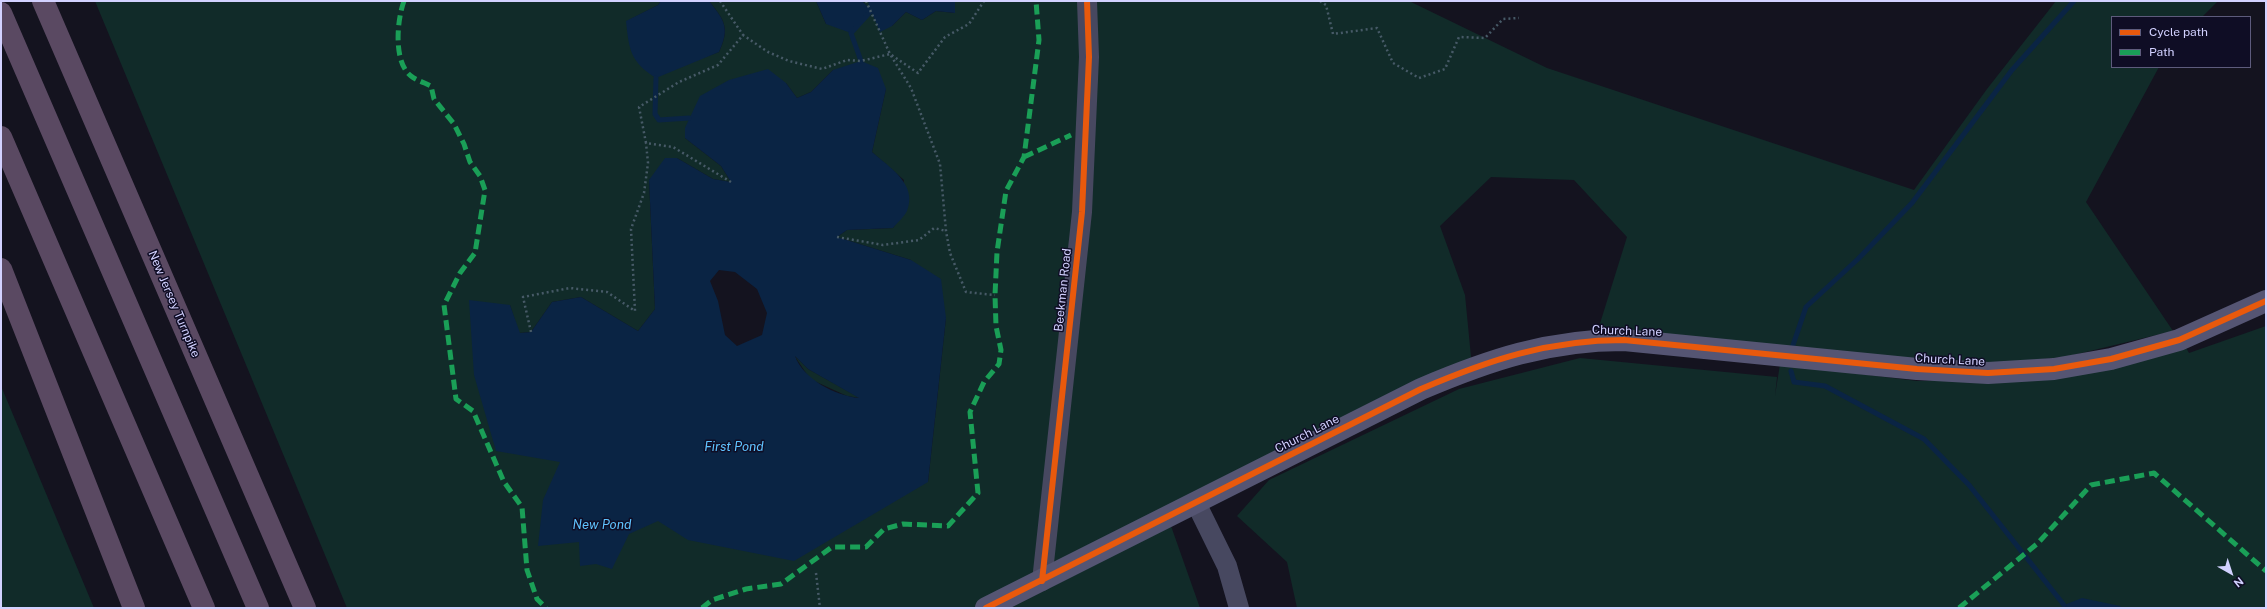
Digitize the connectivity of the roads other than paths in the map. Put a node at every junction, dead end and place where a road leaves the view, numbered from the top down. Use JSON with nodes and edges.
{"nodes":[{"id":1,"x":43,"y":1,"type":"edge"},
{"id":2,"x":1087,"y":1,"type":"edge"},
{"id":3,"x":1,"y":13,"type":"edge"},
{"id":4,"x":1,"y":137,"type":"edge"},
{"id":5,"x":1,"y":269,"type":"edge"},
{"id":6,"x":2266,"y":300,"type":"edge"},
{"id":7,"x":1196,"y":503,"type":"junction"},
{"id":8,"x":1042,"y":581,"type":"junction"},
{"id":9,"x":134,"y":608,"type":"edge"},
{"id":10,"x":204,"y":608,"type":"edge"},
{"id":11,"x":258,"y":608,"type":"edge"},
{"id":12,"x":305,"y":608,"type":"edge"},
{"id":13,"x":986,"y":608,"type":"edge"},
{"id":14,"x":1239,"y":608,"type":"edge"}],
"edges":[{"from":1,"to":12,"type":"highway","name":"New Jersey Turnpike"},
{"from":2,"to":8,"type":"street","name":"Beekman Road"},
{"from":3,"to":11,"type":"highway"},
{"from":4,"to":10,"type":"highway"},
{"from":5,"to":9,"type":"highway"},
{"from":6,"to":7,"type":"street","name":"Church Lane"},
{"from":7,"to":8,"type":"street","name":"Church Lane"},
{"from":7,"to":14,"type":"street"},
{"from":8,"to":13,"type":"street","name":"Church Lane"}]}
